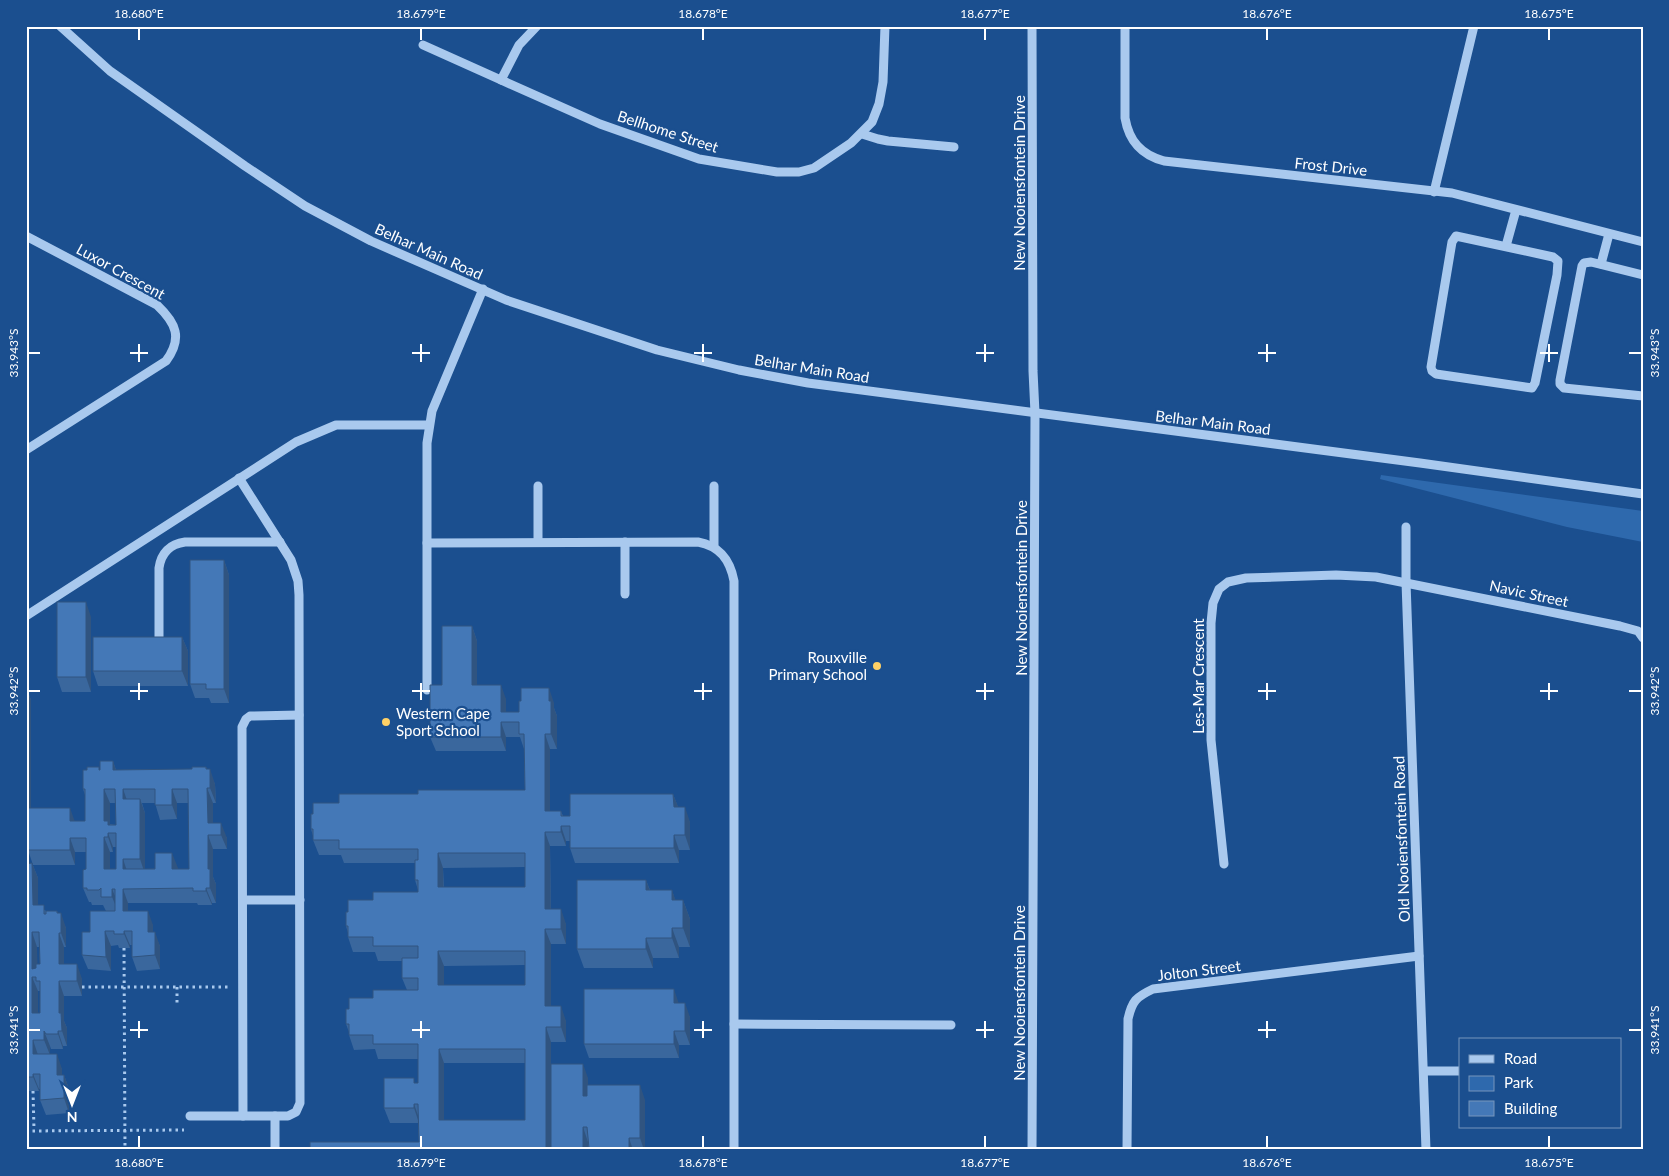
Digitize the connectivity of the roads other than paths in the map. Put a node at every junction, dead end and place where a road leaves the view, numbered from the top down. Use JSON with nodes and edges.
{"nodes":[{"id":1,"x":60,"y":26,"type":"edge"},
{"id":2,"x":536,"y":26,"type":"edge"},
{"id":3,"x":884,"y":26,"type":"edge"},
{"id":4,"x":1032,"y":26,"type":"edge"},
{"id":5,"x":1125,"y":26,"type":"edge"},
{"id":6,"x":1474,"y":26,"type":"edge"},
{"id":7,"x":423,"y":44,"type":"dead end"},
{"id":8,"x":501,"y":80,"type":"junction"},
{"id":9,"x":862,"y":134,"type":"junction"},
{"id":10,"x":954,"y":147,"type":"dead end"},
{"id":11,"x":1434,"y":192,"type":"junction"},
{"id":12,"x":1516,"y":210,"type":"junction"},
{"id":13,"x":1609,"y":234,"type":"junction"},
{"id":14,"x":26,"y":236,"type":"edge"},
{"id":15,"x":1643,"y":242,"type":"edge"},
{"id":16,"x":1506,"y":246,"type":"junction"},
{"id":17,"x":1601,"y":264,"type":"junction"},
{"id":18,"x":1643,"y":275,"type":"edge"},
{"id":19,"x":482,"y":289,"type":"junction"},
{"id":20,"x":1643,"y":396,"type":"edge"},
{"id":21,"x":1036,"y":413,"type":"junction"},
{"id":22,"x":429,"y":425,"type":"junction"},
{"id":23,"x":26,"y":450,"type":"edge"},
{"id":24,"x":240,"y":478,"type":"junction"},
{"id":25,"x":538,"y":486,"type":"dead end"},
{"id":26,"x":714,"y":486,"type":"dead end"},
{"id":27,"x":1643,"y":494,"type":"edge"},
{"id":28,"x":1406,"y":527,"type":"dead end"},
{"id":29,"x":280,"y":542,"type":"junction"},
{"id":30,"x":427,"y":542,"type":"junction"},
{"id":31,"x":538,"y":542,"type":"junction"},
{"id":32,"x":625,"y":542,"type":"junction"},
{"id":33,"x":714,"y":547,"type":"junction"},
{"id":34,"x":1406,"y":582,"type":"junction"},
{"id":35,"x":625,"y":594,"type":"dead end"},
{"id":36,"x":26,"y":616,"type":"edge"},
{"id":37,"x":1643,"y":638,"type":"edge"},
{"id":38,"x":159,"y":640,"type":"edge"},
{"id":39,"x":427,"y":690,"type":"dead end"},
{"id":40,"x":299,"y":715,"type":"junction"},
{"id":41,"x":1224,"y":864,"type":"dead end"},
{"id":42,"x":243,"y":900,"type":"junction"},
{"id":43,"x":300,"y":900,"type":"junction"},
{"id":44,"x":1419,"y":956,"type":"junction"},
{"id":45,"x":734,"y":1024,"type":"junction"},
{"id":46,"x":951,"y":1025,"type":"dead end"},
{"id":47,"x":1424,"y":1071,"type":"junction"},
{"id":48,"x":1459,"y":1071,"type":"edge"},
{"id":49,"x":190,"y":1116,"type":"dead end"},
{"id":50,"x":243,"y":1116,"type":"junction"},
{"id":51,"x":275,"y":1116,"type":"junction"},
{"id":52,"x":275,"y":1150,"type":"edge"},
{"id":53,"x":734,"y":1150,"type":"edge"},
{"id":54,"x":1032,"y":1150,"type":"edge"},
{"id":55,"x":1127,"y":1150,"type":"edge"},
{"id":56,"x":1426,"y":1150,"type":"edge"}],
"edges":[{"from":1,"to":19,"type":"street","name":"Belhar Main Road"},
{"from":2,"to":8,"type":"street"},
{"from":3,"to":9,"type":"street","name":"Bellhome Street"},
{"from":4,"to":21,"type":"street","name":"New Nooiensfontein Drive"},
{"from":5,"to":11,"type":"street","name":"Frost Drive"},
{"from":6,"to":11,"type":"street"},
{"from":7,"to":8,"type":"street","name":"Bellhome Street"},
{"from":8,"to":9,"type":"street","name":"Bellhome Street"},
{"from":9,"to":10,"type":"street"},
{"from":11,"to":12,"type":"street","name":"Frost Drive"},
{"from":12,"to":13,"type":"street","name":"Frost Drive"},
{"from":12,"to":16,"type":"street"},
{"from":13,"to":15,"type":"street","name":"Frost Drive"},
{"from":13,"to":17,"type":"street"},
{"from":14,"to":23,"type":"street","name":"Luxor Crescent"},
{"from":16,"to":16,"type":"street"},
{"from":17,"to":18,"type":"street"},
{"from":17,"to":20,"type":"street"},
{"from":19,"to":21,"type":"street","name":"Belhar Main Road"},
{"from":19,"to":22,"type":"street"},
{"from":21,"to":27,"type":"street","name":"Belhar Main Road"},
{"from":21,"to":54,"type":"street","name":"New Nooiensfontein Drive"},
{"from":22,"to":24,"type":"street"},
{"from":22,"to":30,"type":"street"},
{"from":24,"to":29,"type":"street"},
{"from":24,"to":36,"type":"street"},
{"from":25,"to":31,"type":"street"},
{"from":26,"to":33,"type":"street"},
{"from":28,"to":34,"type":"street","name":"Old Nooiensfontein Road"},
{"from":29,"to":38,"type":"street"},
{"from":29,"to":40,"type":"street"},
{"from":30,"to":31,"type":"street"},
{"from":30,"to":39,"type":"street"},
{"from":31,"to":32,"type":"street"},
{"from":32,"to":33,"type":"street"},
{"from":32,"to":35,"type":"street"},
{"from":33,"to":45,"type":"street"},
{"from":34,"to":37,"type":"street","name":"Navic Street"},
{"from":34,"to":41,"type":"street","name":"Les-Mar Crescent"},
{"from":34,"to":44,"type":"street","name":"Old Nooiensfontein Road"},
{"from":40,"to":42,"type":"street"},
{"from":40,"to":43,"type":"street"},
{"from":42,"to":43,"type":"street"},
{"from":42,"to":50,"type":"street"},
{"from":43,"to":51,"type":"street"},
{"from":44,"to":47,"type":"street","name":"Old Nooiensfontein Road"},
{"from":44,"to":55,"type":"street","name":"Jolton Street"},
{"from":45,"to":46,"type":"street"},
{"from":45,"to":53,"type":"street"},
{"from":47,"to":48,"type":"street"},
{"from":47,"to":56,"type":"street","name":"Old Nooiensfontein Road"},
{"from":49,"to":50,"type":"street"},
{"from":50,"to":51,"type":"street"},
{"from":51,"to":52,"type":"street"}]}
